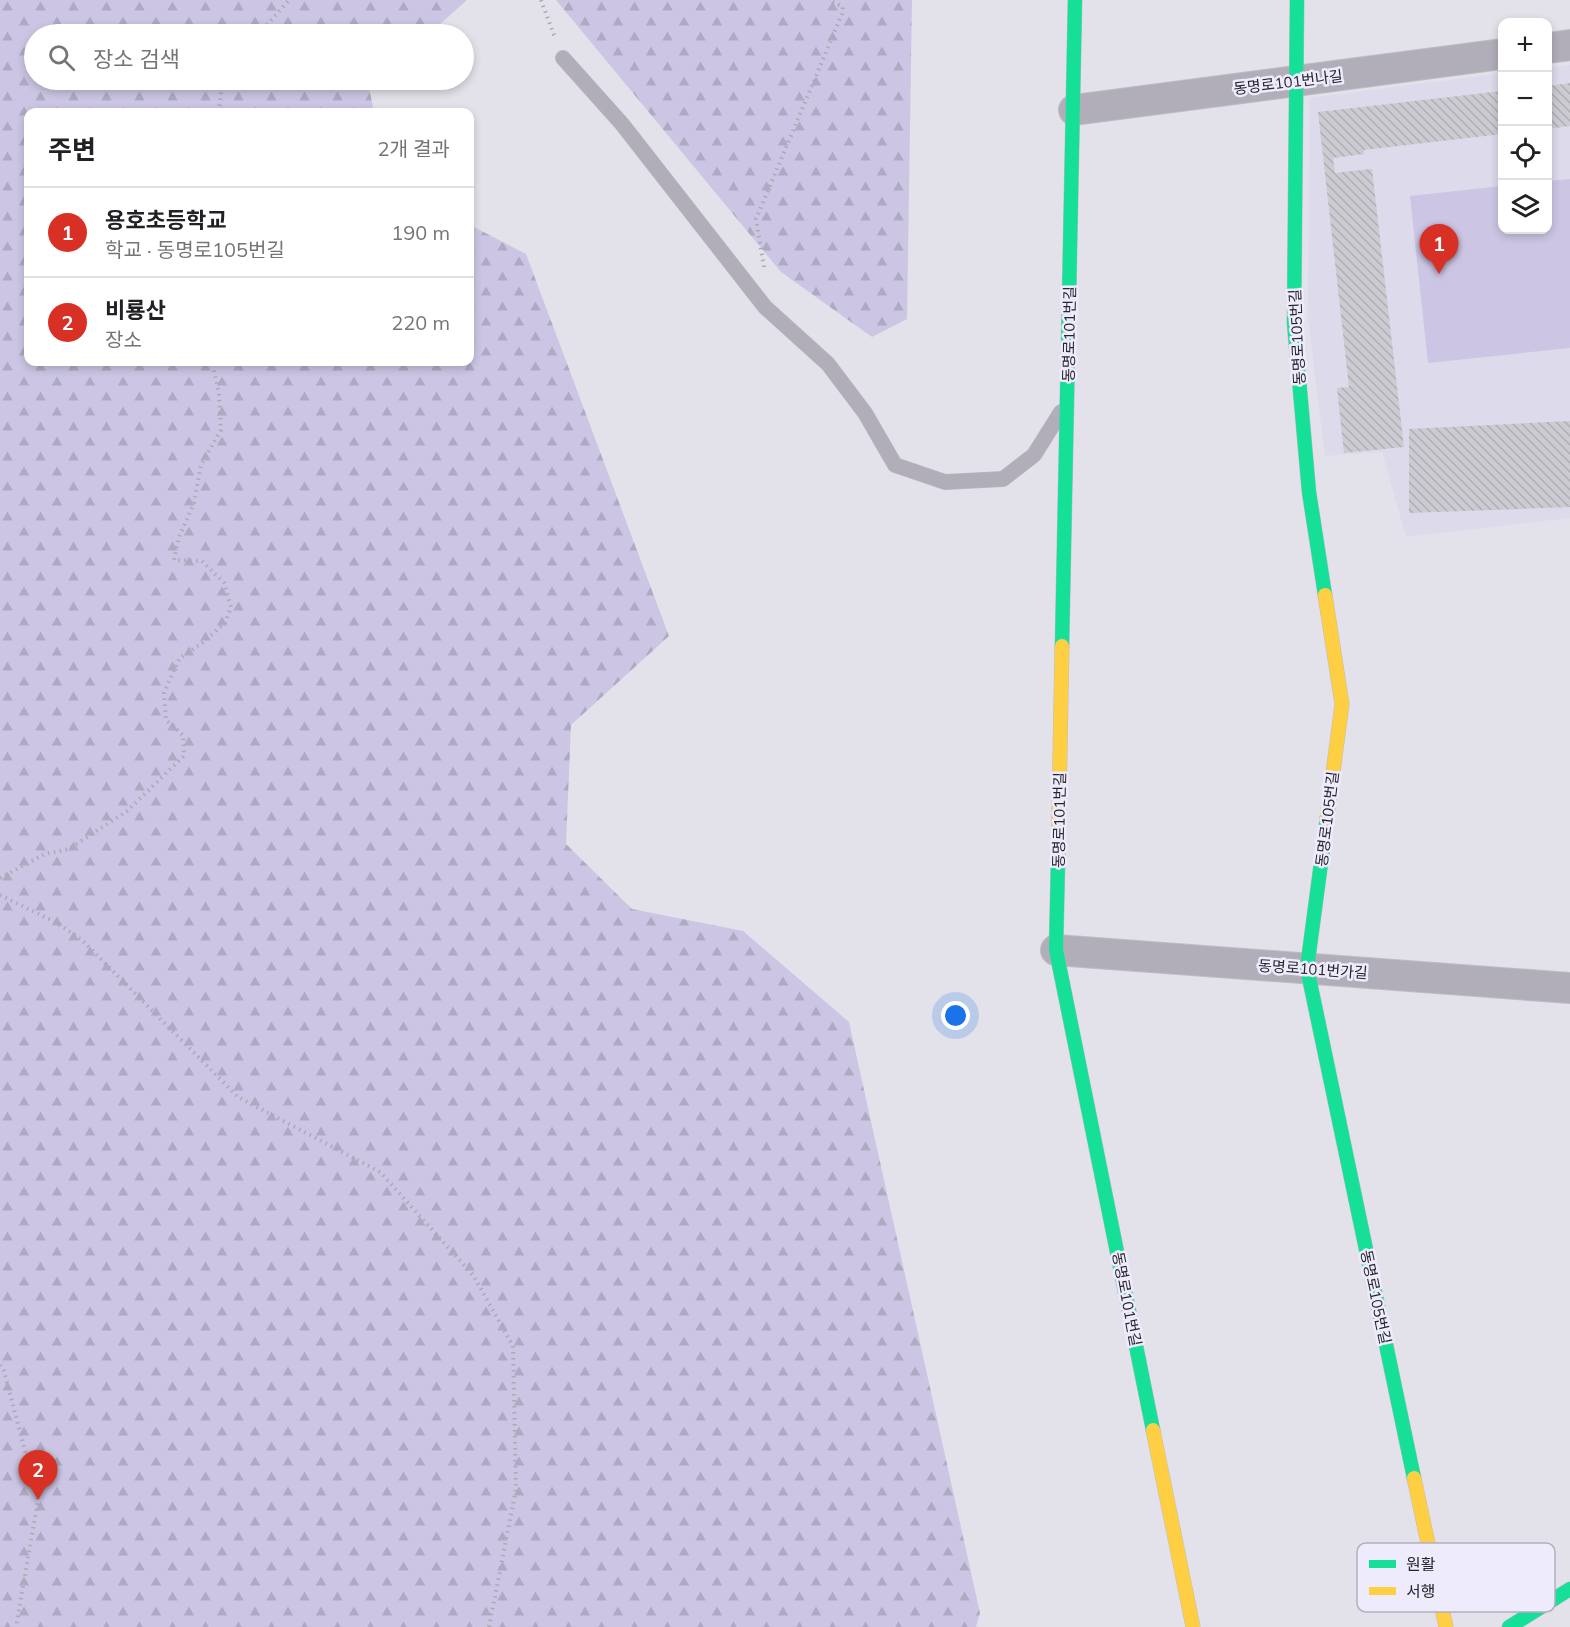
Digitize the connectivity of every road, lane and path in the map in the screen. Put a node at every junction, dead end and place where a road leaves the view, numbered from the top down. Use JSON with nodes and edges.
{"nodes":[{"id":1,"x":289,"y":0,"type":"edge"},
{"id":2,"x":541,"y":0,"type":"edge"},
{"id":3,"x":829,"y":0,"type":"edge"},
{"id":4,"x":1075,"y":0,"type":"edge"},
{"id":5,"x":1297,"y":0,"type":"edge"},
{"id":6,"x":268,"y":24,"type":"edge"},
{"id":7,"x":1570,"y":45,"type":"edge"},
{"id":8,"x":1552,"y":47,"type":"edge"},
{"id":9,"x":1498,"y":55,"type":"edge"},
{"id":10,"x":562,"y":58,"type":"joint"},
{"id":11,"x":1296,"y":81,"type":"junction"},
{"id":12,"x":222,"y":90,"type":"edge"},
{"id":13,"x":219,"y":108,"type":"edge"},
{"id":14,"x":1074,"y":110,"type":"junction"},
{"id":15,"x":765,"y":307,"type":"junction"},
{"id":16,"x":213,"y":366,"type":"edge"},
{"id":17,"x":1067,"y":408,"type":"junction"},
{"id":18,"x":0,"y":878,"type":"edge"},
{"id":19,"x":0,"y":895,"type":"edge"},
{"id":20,"x":1056,"y":950,"type":"junction"},
{"id":21,"x":1307,"y":968,"type":"junction"},
{"id":22,"x":1570,"y":988,"type":"edge"},
{"id":23,"x":0,"y":1365,"type":"edge"},
{"id":24,"x":1428,"y":1543,"type":"edge"},
{"id":25,"x":1570,"y":1589,"type":"edge"},
{"id":26,"x":1555,"y":1598,"type":"edge"},
{"id":27,"x":1443,"y":1612,"type":"edge"},
{"id":28,"x":1533,"y":1612,"type":"edge"},
{"id":29,"x":16,"y":1627,"type":"edge"},
{"id":30,"x":489,"y":1627,"type":"edge"},
{"id":31,"x":1193,"y":1627,"type":"edge"},
{"id":32,"x":1446,"y":1627,"type":"edge"},
{"id":33,"x":1509,"y":1627,"type":"edge"}],
"edges":[{"from":1,"to":6,"type":"path"},
{"from":2,"to":10,"type":"path"},
{"from":3,"to":15,"type":"path"},
{"from":4,"to":14,"type":"street","name":"동명로101번길"},
{"from":5,"to":11,"type":"street","name":"동명로105번길"},
{"from":7,"to":8,"type":"street"},
{"from":9,"to":11,"type":"street","name":"동명로101번나길"},
{"from":10,"to":15,"type":"lane"},
{"from":11,"to":14,"type":"street","name":"동명로101번나길"},
{"from":11,"to":21,"type":"street","name":"동명로105번길"},
{"from":12,"to":13,"type":"path"},
{"from":14,"to":17,"type":"street","name":"동명로101번길"},
{"from":15,"to":17,"type":"lane"},
{"from":16,"to":18,"type":"path"},
{"from":17,"to":20,"type":"street","name":"동명로101번길"},
{"from":19,"to":30,"type":"path"},
{"from":20,"to":21,"type":"street","name":"동명로101번가길"},
{"from":20,"to":31,"type":"street","name":"동명로101번길"},
{"from":21,"to":22,"type":"street","name":"동명로101번가길"},
{"from":21,"to":24,"type":"street","name":"동명로105번길"},
{"from":23,"to":29,"type":"path"},
{"from":25,"to":26,"type":"street"},
{"from":27,"to":32,"type":"street","name":"동명로105번길"},
{"from":28,"to":33,"type":"street"}]}
